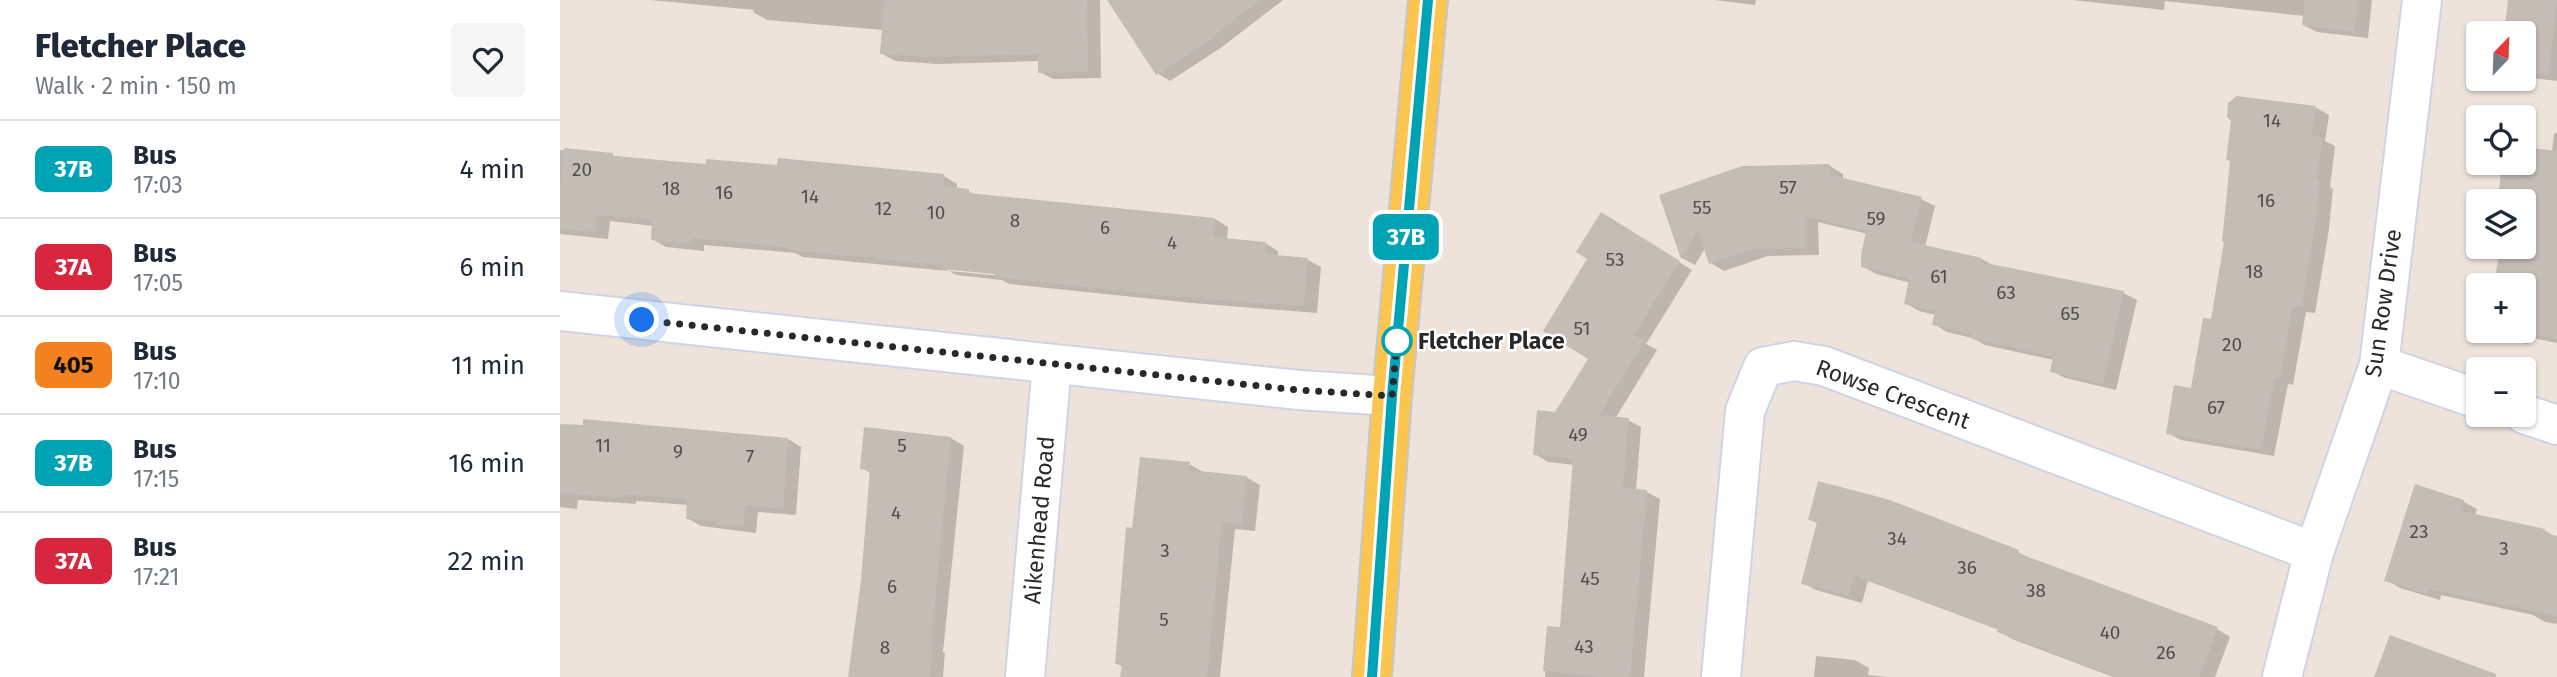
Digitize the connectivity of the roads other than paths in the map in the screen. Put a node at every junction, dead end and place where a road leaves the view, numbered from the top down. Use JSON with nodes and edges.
{"nodes":[{"id":1,"x":1428,"y":0,"type":"edge"},
{"id":2,"x":2421,"y":0,"type":"edge"},
{"id":3,"x":560,"y":311,"type":"edge"},
{"id":4,"x":1052,"y":364,"type":"junction"},
{"id":5,"x":2379,"y":365,"type":"junction"},
{"id":6,"x":2466,"y":395,"type":"edge"},
{"id":7,"x":1392,"y":396,"type":"junction"},
{"id":8,"x":2536,"y":418,"type":"edge"},
{"id":9,"x":2557,"y":425,"type":"edge"},
{"id":10,"x":2314,"y":552,"type":"junction"},
{"id":11,"x":1025,"y":677,"type":"edge"},
{"id":12,"x":1372,"y":677,"type":"edge"},
{"id":13,"x":1721,"y":677,"type":"edge"},
{"id":14,"x":2282,"y":677,"type":"edge"}],
"edges":[{"from":1,"to":7,"type":"main road"},
{"from":2,"to":5,"type":"street","name":"Sun Row Drive"},
{"from":3,"to":4,"type":"street"},
{"from":4,"to":7,"type":"street"},
{"from":4,"to":11,"type":"street","name":"Aikenhead Road"},
{"from":5,"to":6,"type":"street"},
{"from":5,"to":10,"type":"street","name":"Sun Row Drive"},
{"from":7,"to":12,"type":"main road"},
{"from":8,"to":9,"type":"street"},
{"from":10,"to":13,"type":"street","name":"Rowse Crescent"},
{"from":10,"to":14,"type":"street","name":"Sun Row Drive"}]}
